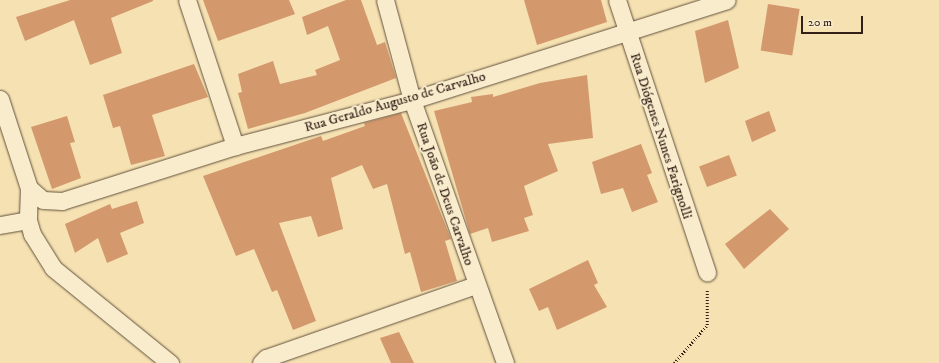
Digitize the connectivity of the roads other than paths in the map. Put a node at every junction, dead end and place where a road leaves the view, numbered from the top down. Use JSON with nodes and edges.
{"nodes":[{"id":1,"x":186,"y":0,"type":"edge"},
{"id":2,"x":385,"y":0,"type":"edge"},
{"id":3,"x":617,"y":0,"type":"edge"},
{"id":4,"x":727,"y":0,"type":"edge"},
{"id":5,"x":627,"y":33,"type":"junction"},
{"id":6,"x":0,"y":99,"type":"edge"},
{"id":7,"x":412,"y":100,"type":"junction"},
{"id":8,"x":235,"y":146,"type":"junction"},
{"id":9,"x":29,"y":188,"type":"junction"},
{"id":10,"x":28,"y":220,"type":"junction"},
{"id":11,"x":0,"y":225,"type":"edge"},
{"id":12,"x":707,"y":272,"type":"road end"},
{"id":13,"x":476,"y":285,"type":"junction"},
{"id":14,"x":170,"y":363,"type":"edge"},
{"id":15,"x":261,"y":363,"type":"edge"},
{"id":16,"x":505,"y":363,"type":"edge"}],
"edges":[{"from":1,"to":8,"type":"street"},
{"from":2,"to":7,"type":"street","name":"Rua João de Deus Carvalho"},
{"from":3,"to":5,"type":"street","name":"Rua Diógenes Nunes Farignolli"},
{"from":4,"to":5,"type":"street","name":"Rua Geraldo Augusto de Carvalho"},
{"from":5,"to":7,"type":"street","name":"Rua Geraldo Augusto de Carvalho"},
{"from":5,"to":12,"type":"street","name":"Rua Diógenes Nunes Farignolli"},
{"from":6,"to":9,"type":"street"},
{"from":7,"to":8,"type":"street","name":"Rua Geraldo Augusto de Carvalho"},
{"from":7,"to":13,"type":"street","name":"Rua João de Deus Carvalho"},
{"from":8,"to":9,"type":"street","name":"Rua Geraldo Augusto de Carvalho"},
{"from":9,"to":10,"type":"street"},
{"from":10,"to":11,"type":"street"},
{"from":10,"to":14,"type":"street"},
{"from":13,"to":15,"type":"street"},
{"from":13,"to":16,"type":"street","name":"Rua João de Deus Carvalho"}]}
